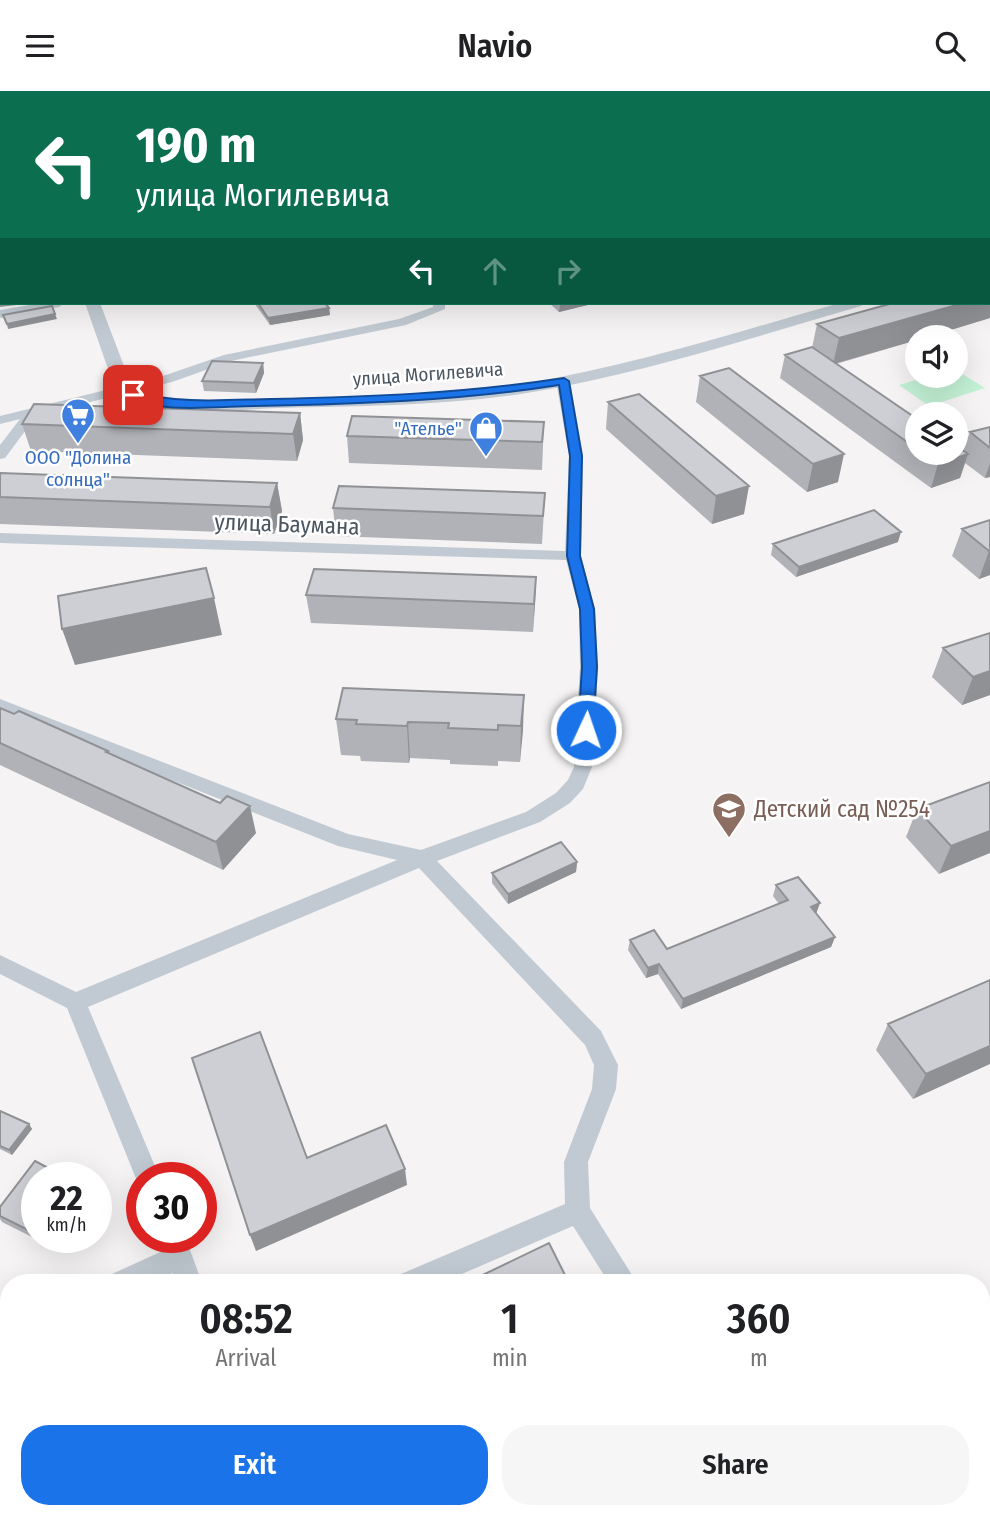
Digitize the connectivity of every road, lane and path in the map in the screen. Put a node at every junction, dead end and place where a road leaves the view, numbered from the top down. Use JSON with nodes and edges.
{"nodes":[{"id":1,"x":47,"y":305,"type":"edge"},
{"id":2,"x":93,"y":305,"type":"edge"},
{"id":3,"x":439,"y":305,"type":"edge"},
{"id":4,"x":849,"y":305,"type":"edge"},
{"id":5,"x":0,"y":314,"type":"edge"},
{"id":6,"x":564,"y":381,"type":"junction"},
{"id":7,"x":127,"y":389,"type":"junction"},
{"id":8,"x":30,"y":415,"type":"junction"},
{"id":9,"x":0,"y":421,"type":"edge"},
{"id":10,"x":0,"y":455,"type":"edge"},
{"id":11,"x":0,"y":538,"type":"edge"},
{"id":12,"x":573,"y":556,"type":"junction"},
{"id":13,"x":0,"y":705,"type":"edge"},
{"id":14,"x":422,"y":858,"type":"junction"},
{"id":15,"x":0,"y":964,"type":"edge"},
{"id":16,"x":75,"y":1002,"type":"junction"},
{"id":17,"x":141,"y":1162,"type":"edge"},
{"id":18,"x":579,"y":1211,"type":"junction"},
{"id":19,"x":166,"y":1253,"type":"edge"},
{"id":20,"x":178,"y":1253,"type":"edge"},
{"id":21,"x":134,"y":1274,"type":"edge"},
{"id":22,"x":186,"y":1274,"type":"edge"},
{"id":23,"x":431,"y":1274,"type":"edge"},
{"id":24,"x":618,"y":1274,"type":"edge"}],
"edges":[{"from":1,"to":5,"type":"street"},
{"from":2,"to":7,"type":"street"},
{"from":3,"to":7,"type":"street"},
{"from":4,"to":6,"type":"street","name":"улица Могилевича"},
{"from":6,"to":7,"type":"street","name":"улица Могилевича"},
{"from":6,"to":12,"type":"street"},
{"from":7,"to":8,"type":"street"},
{"from":8,"to":9,"type":"street"},
{"from":8,"to":10,"type":"street"},
{"from":11,"to":12,"type":"street","name":"улица Баумана"},
{"from":12,"to":14,"type":"street"},
{"from":13,"to":14,"type":"street"},
{"from":14,"to":16,"type":"street"},
{"from":14,"to":18,"type":"street"},
{"from":15,"to":16,"type":"street"},
{"from":16,"to":17,"type":"street"},
{"from":18,"to":23,"type":"street"},
{"from":18,"to":24,"type":"street"},
{"from":19,"to":21,"type":"street"},
{"from":20,"to":22,"type":"street"}]}
